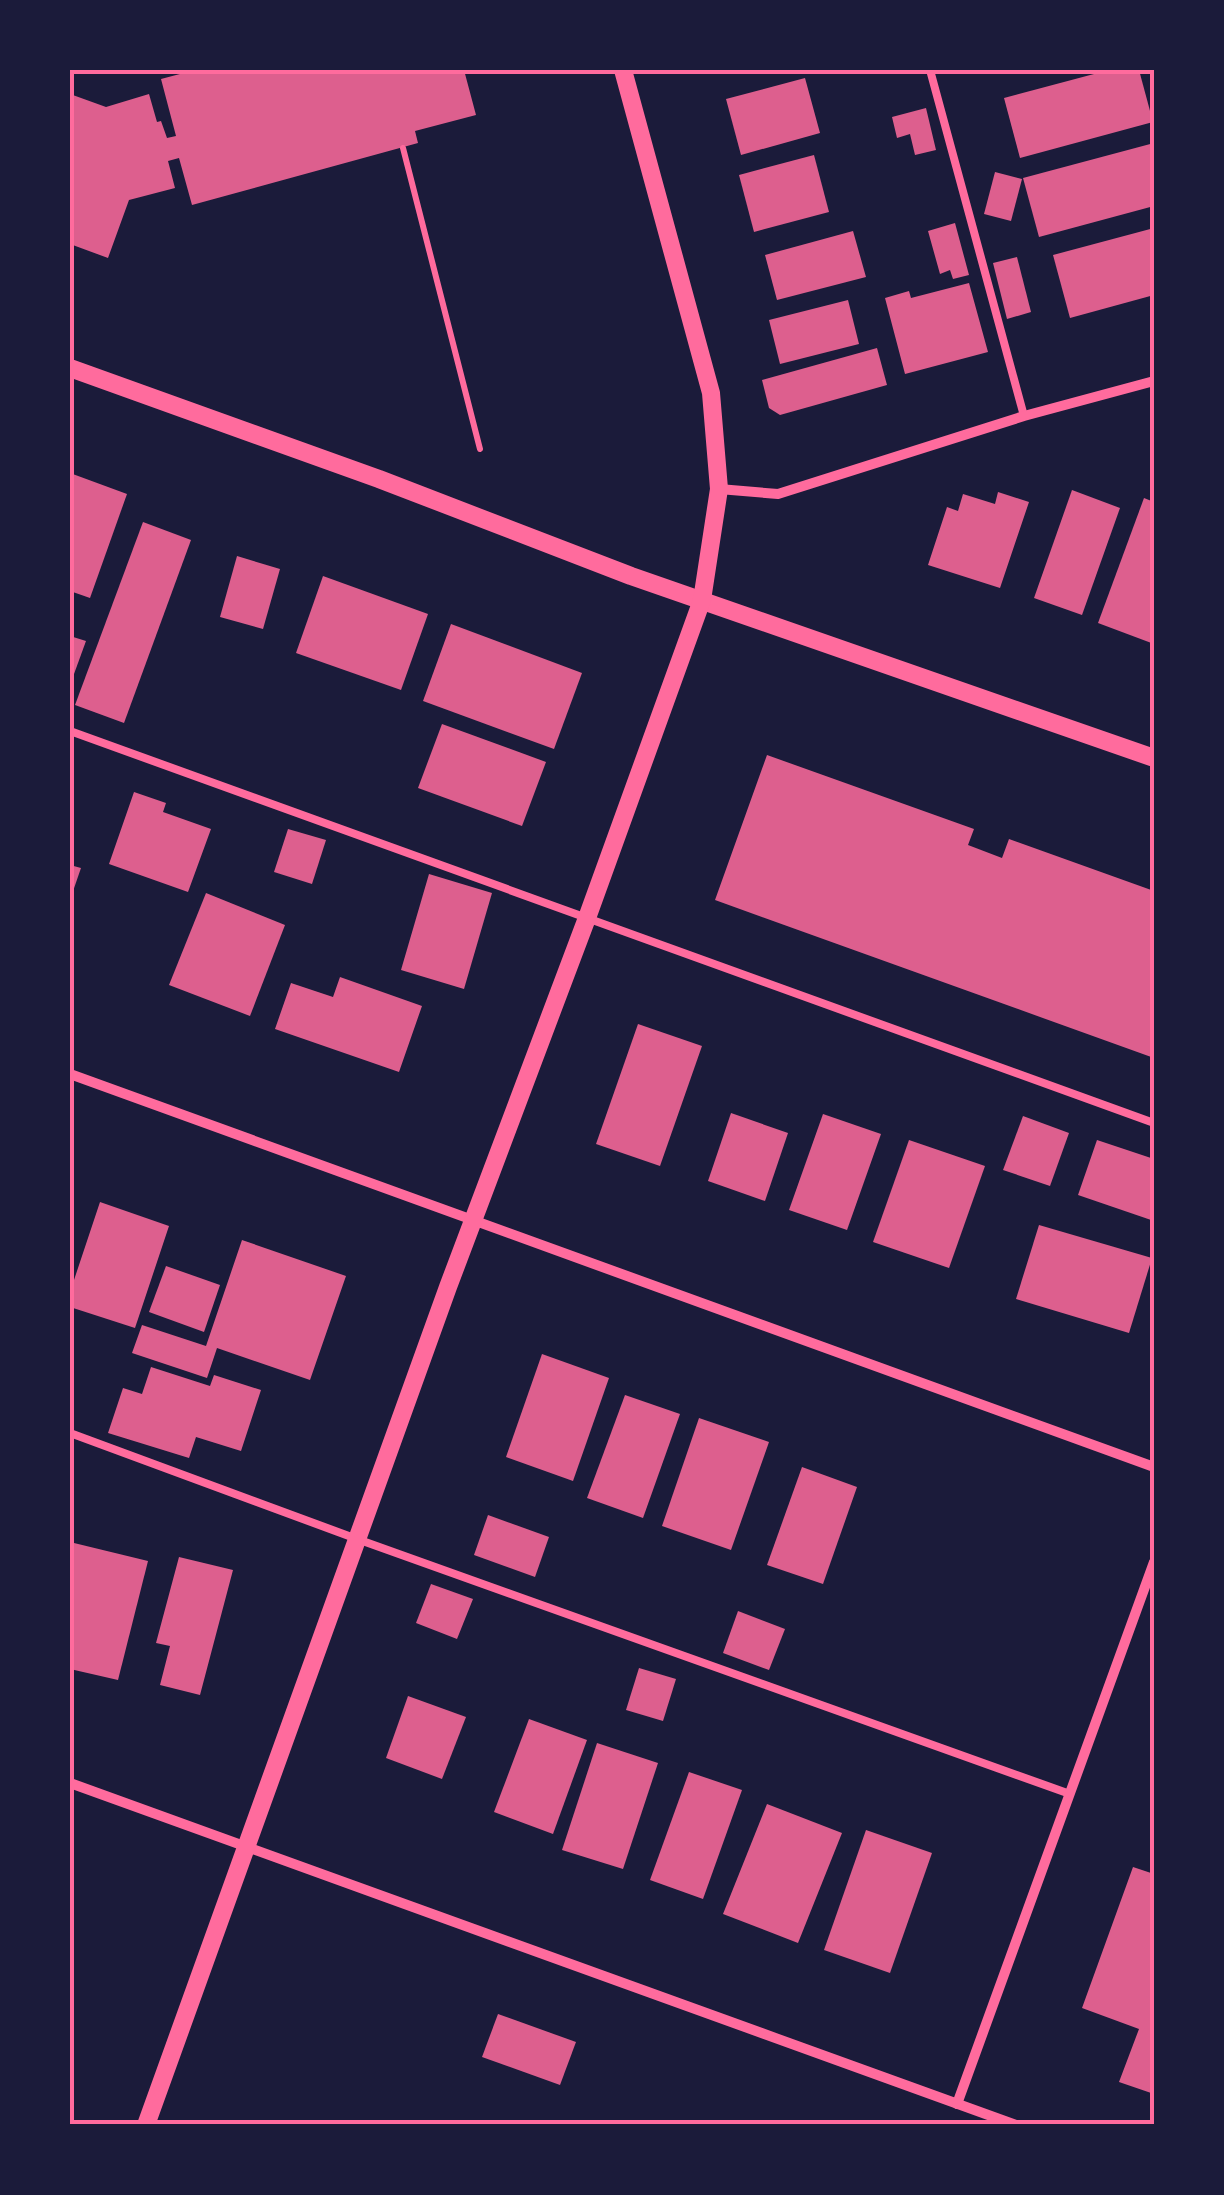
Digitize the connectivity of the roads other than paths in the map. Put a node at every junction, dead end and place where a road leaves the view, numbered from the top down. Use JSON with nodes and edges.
{"nodes":[{"id":1,"x":623,"y":70,"type":"edge"},
{"id":2,"x":930,"y":70,"type":"edge"},
{"id":3,"x":70,"y":368,"type":"edge"},
{"id":4,"x":1154,"y":381,"type":"edge"},
{"id":5,"x":1024,"y":416,"type":"junction"},
{"id":6,"x":719,"y":489,"type":"junction"},
{"id":7,"x":702,"y":600,"type":"junction"},
{"id":8,"x":70,"y":731,"type":"edge"},
{"id":9,"x":1154,"y":758,"type":"edge"},
{"id":10,"x":587,"y":918,"type":"junction"},
{"id":11,"x":70,"y":1074,"type":"edge"},
{"id":12,"x":1154,"y":1123,"type":"edge"},
{"id":13,"x":473,"y":1220,"type":"junction"},
{"id":14,"x":70,"y":1433,"type":"edge"},
{"id":15,"x":1154,"y":1467,"type":"edge"},
{"id":16,"x":357,"y":1538,"type":"junction"},
{"id":17,"x":1154,"y":1562,"type":"edge"},
{"id":18,"x":70,"y":1783,"type":"edge"},
{"id":19,"x":1070,"y":1794,"type":"junction"},
{"id":20,"x":247,"y":1847,"type":"junction"},
{"id":21,"x":957,"y":2104,"type":"junction"},
{"id":22,"x":146,"y":2125,"type":"edge"},
{"id":23,"x":1016,"y":2125,"type":"edge"}],
"edges":[{"from":1,"to":6,"type":"street"},
{"from":2,"to":5,"type":"lane"},
{"from":3,"to":7,"type":"street"},
{"from":4,"to":5,"type":"street"},
{"from":5,"to":6,"type":"street"},
{"from":6,"to":7,"type":"street"},
{"from":7,"to":9,"type":"street"},
{"from":7,"to":10,"type":"street"},
{"from":8,"to":10,"type":"lane"},
{"from":10,"to":12,"type":"lane"},
{"from":10,"to":13,"type":"street"},
{"from":11,"to":13,"type":"street"},
{"from":13,"to":15,"type":"street"},
{"from":13,"to":16,"type":"street"},
{"from":14,"to":16,"type":"lane"},
{"from":16,"to":19,"type":"lane"},
{"from":16,"to":20,"type":"street"},
{"from":17,"to":19,"type":"street"},
{"from":18,"to":20,"type":"street"},
{"from":19,"to":21,"type":"street"},
{"from":20,"to":21,"type":"street"},
{"from":20,"to":22,"type":"street"},
{"from":21,"to":23,"type":"street"}]}
